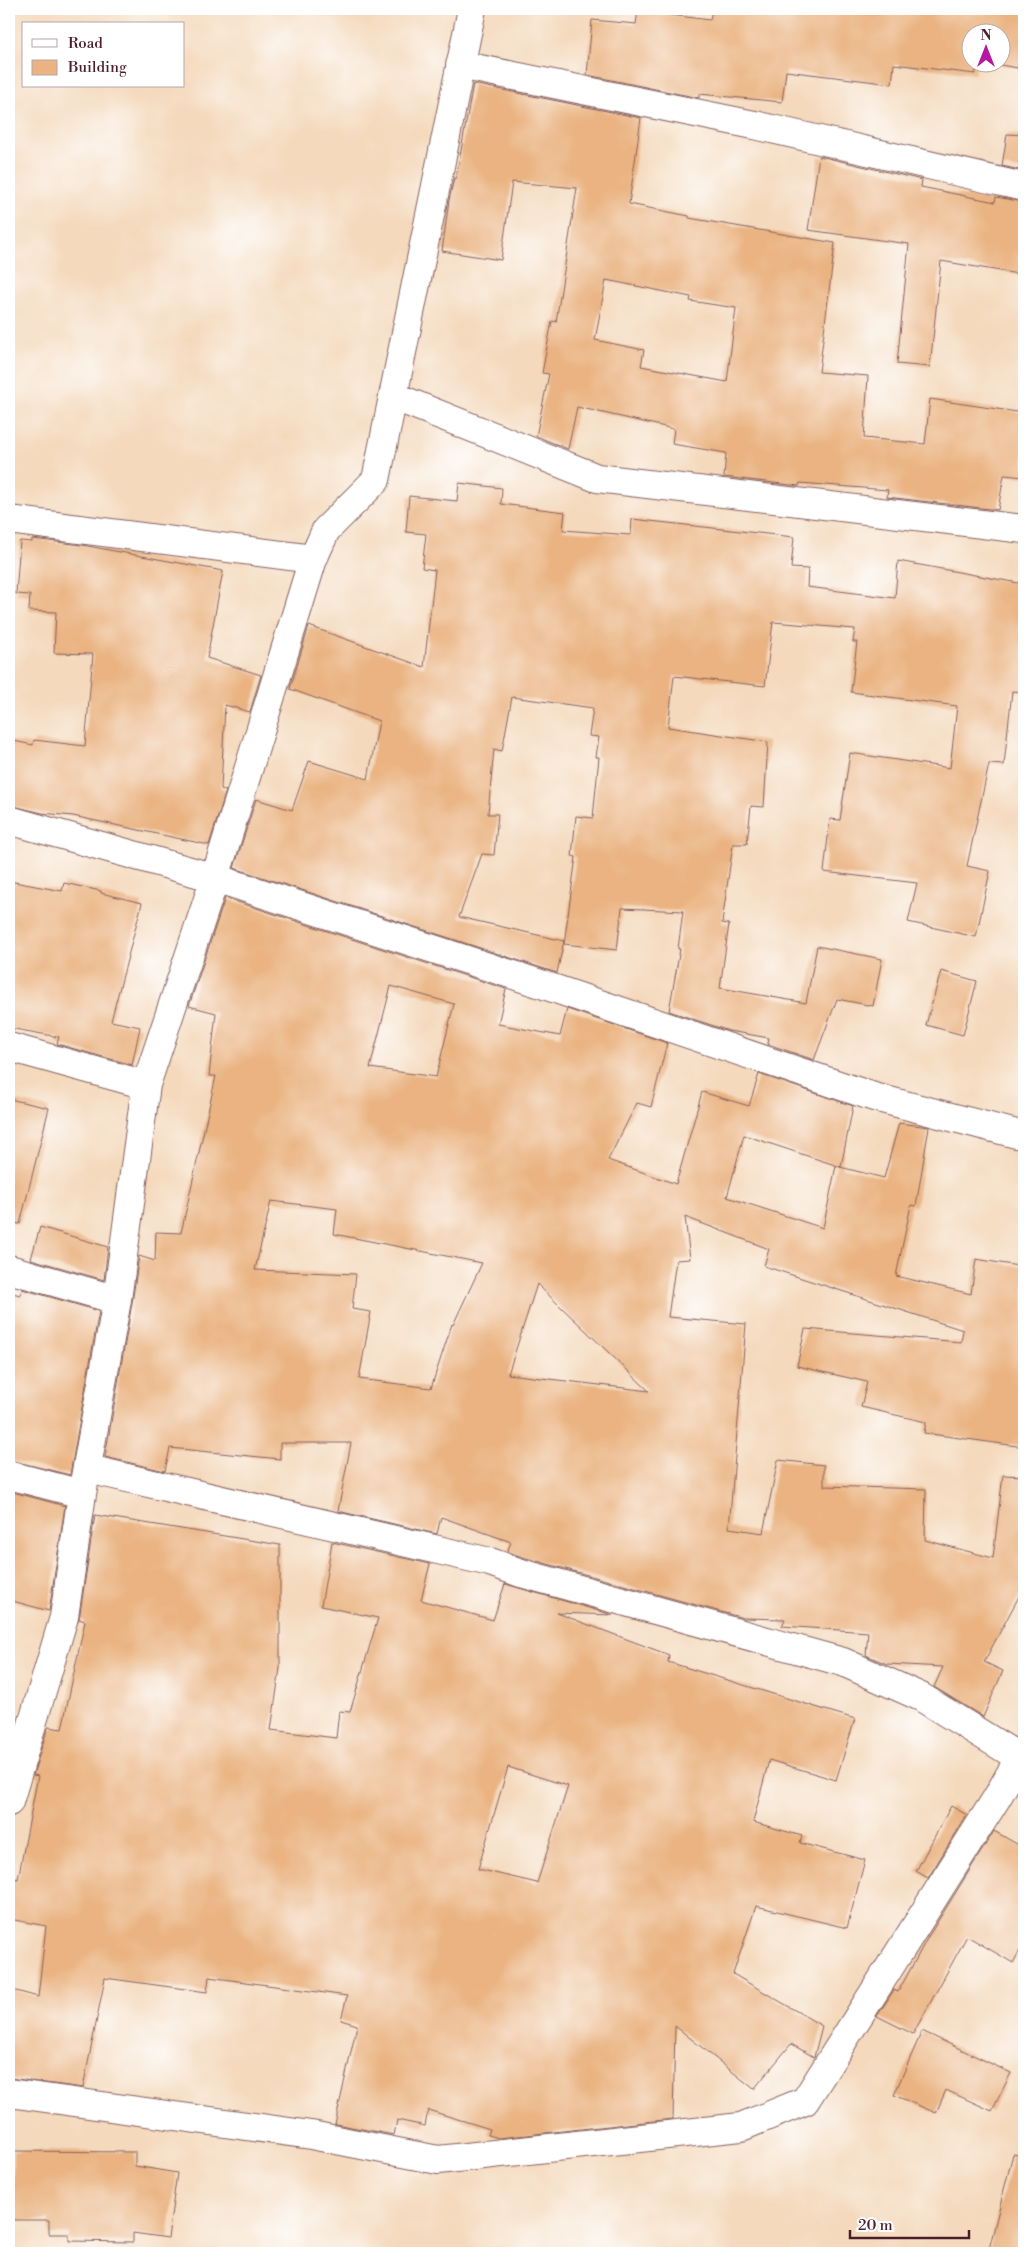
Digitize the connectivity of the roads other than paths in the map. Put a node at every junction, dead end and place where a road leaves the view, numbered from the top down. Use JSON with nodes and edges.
{"nodes":[{"id":1,"x":472,"y":9,"type":"edge"},
{"id":2,"x":460,"y":65,"type":"junction"},
{"id":3,"x":1024,"y":187,"type":"edge"},
{"id":4,"x":393,"y":396,"type":"junction"},
{"id":5,"x":9,"y":520,"type":"edge"},
{"id":6,"x":1024,"y":529,"type":"edge"},
{"id":7,"x":313,"y":559,"type":"junction"},
{"id":8,"x":9,"y":820,"type":"edge"},
{"id":9,"x":215,"y":878,"type":"junction"},
{"id":10,"x":9,"y":1047,"type":"edge"},
{"id":11,"x":146,"y":1085,"type":"junction"},
{"id":12,"x":1024,"y":1136,"type":"edge"},
{"id":13,"x":9,"y":1269,"type":"edge"},
{"id":14,"x":117,"y":1300,"type":"junction"},
{"id":15,"x":9,"y":1475,"type":"edge"},
{"id":16,"x":85,"y":1482,"type":"junction"},
{"id":17,"x":1022,"y":1754,"type":"edge"},
{"id":18,"x":9,"y":1802,"type":"edge"},
{"id":19,"x":9,"y":2093,"type":"edge"}],
"edges":[{"from":1,"to":2,"type":"street"},
{"from":2,"to":3,"type":"street"},
{"from":2,"to":4,"type":"street"},
{"from":4,"to":6,"type":"street"},
{"from":4,"to":7,"type":"street"},
{"from":5,"to":7,"type":"street"},
{"from":7,"to":9,"type":"street"},
{"from":8,"to":9,"type":"street"},
{"from":9,"to":11,"type":"street"},
{"from":9,"to":12,"type":"street"},
{"from":10,"to":11,"type":"street"},
{"from":11,"to":14,"type":"street"},
{"from":13,"to":14,"type":"street"},
{"from":14,"to":16,"type":"street"},
{"from":15,"to":16,"type":"street"},
{"from":16,"to":17,"type":"street"},
{"from":16,"to":18,"type":"street"},
{"from":17,"to":19,"type":"street"}]}
